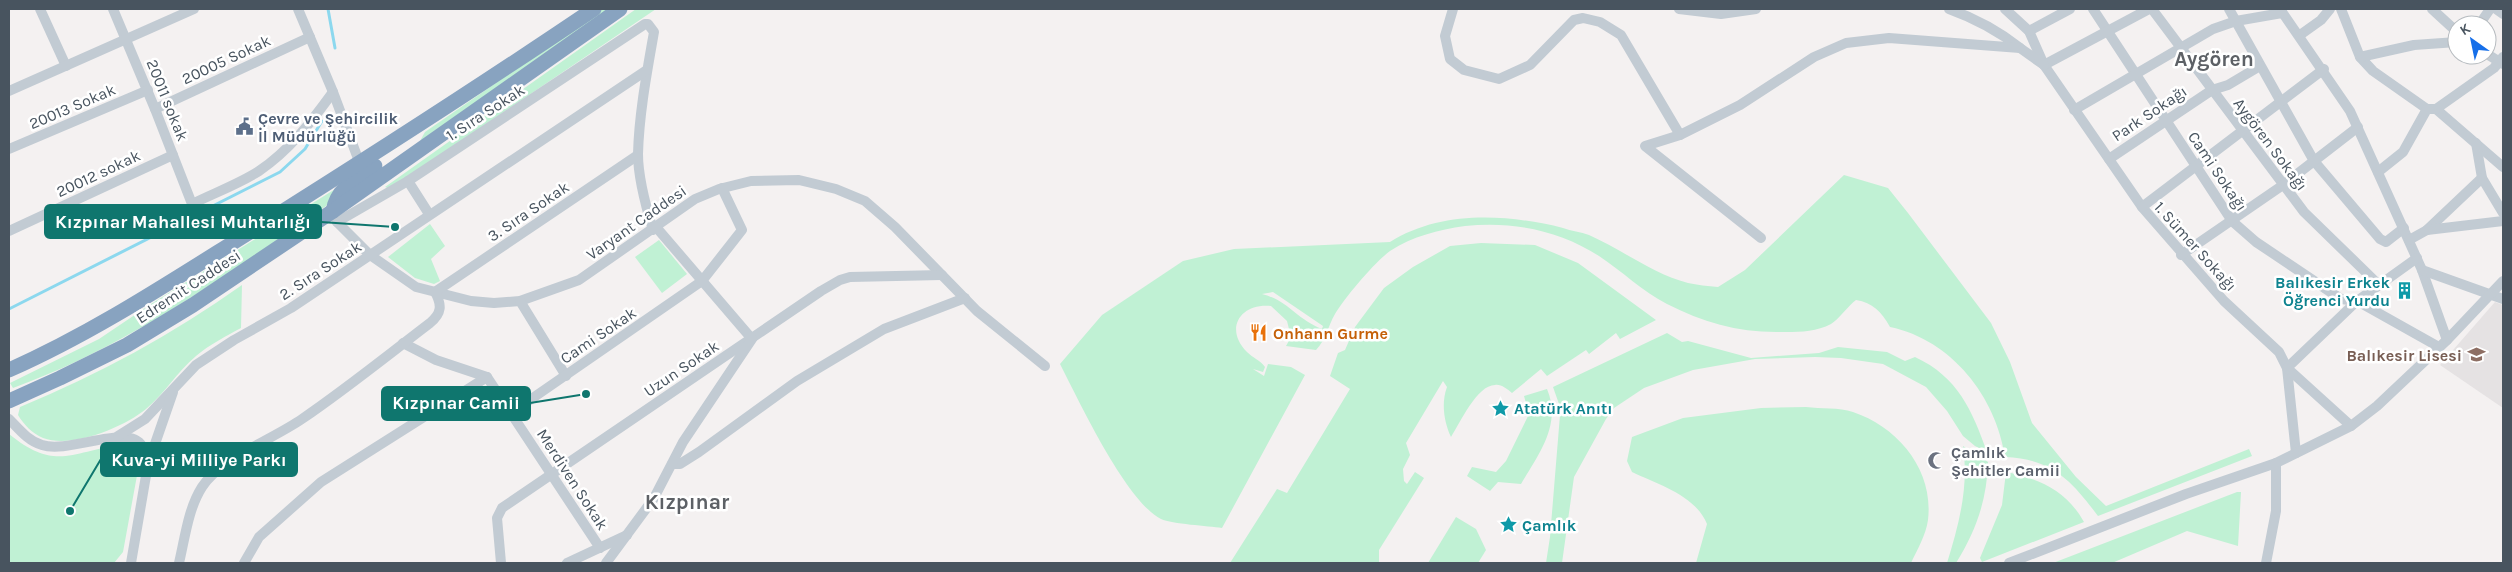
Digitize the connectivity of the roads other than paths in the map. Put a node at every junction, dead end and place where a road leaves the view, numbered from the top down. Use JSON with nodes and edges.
{"nodes":[{"id":1,"x":40,"y":9,"type":"edge"},
{"id":2,"x":113,"y":9,"type":"edge"},
{"id":3,"x":298,"y":9,"type":"edge"},
{"id":4,"x":594,"y":9,"type":"edge"},
{"id":5,"x":620,"y":9,"type":"edge"},
{"id":6,"x":1453,"y":9,"type":"edge"},
{"id":7,"x":1679,"y":9,"type":"edge"},
{"id":8,"x":1756,"y":9,"type":"edge"},
{"id":9,"x":1950,"y":9,"type":"edge"},
{"id":10,"x":2005,"y":9,"type":"edge"},
{"id":11,"x":2070,"y":9,"type":"edge"},
{"id":12,"x":2093,"y":9,"type":"edge"},
{"id":13,"x":2151,"y":9,"type":"edge"},
{"id":14,"x":2230,"y":9,"type":"edge"},
{"id":15,"x":2330,"y":9,"type":"edge"},
{"id":16,"x":2342,"y":9,"type":"edge"},
{"id":17,"x":2432,"y":9,"type":"edge"},
{"id":18,"x":2496,"y":9,"type":"edge"},
{"id":19,"x":189,"y":10,"type":"edge"},
{"id":20,"x":1700,"y":11,"type":"edge"},
{"id":21,"x":1721,"y":11,"type":"edge"},
{"id":22,"x":2281,"y":11,"type":"edge"},
{"id":23,"x":2503,"y":14,"type":"edge"},
{"id":24,"x":2236,"y":21,"type":"junction"},
{"id":25,"x":2447,"y":23,"type":"edge"},
{"id":26,"x":2029,"y":31,"type":"junction"},
{"id":27,"x":2107,"y":31,"type":"junction"},
{"id":28,"x":2300,"y":35,"type":"junction"},
{"id":29,"x":310,"y":37,"type":"junction"},
{"id":30,"x":126,"y":38,"type":"junction"},
{"id":31,"x":2447,"y":43,"type":"edge"},
{"id":32,"x":2020,"y":48,"type":"junction"},
{"id":33,"x":2180,"y":48,"type":"junction"},
{"id":34,"x":2360,"y":57,"type":"junction"},
{"id":35,"x":2502,"y":61,"type":"edge"},
{"id":36,"x":2044,"y":65,"type":"junction"},
{"id":37,"x":66,"y":66,"type":"junction"},
{"id":38,"x":2260,"y":66,"type":"junction"},
{"id":39,"x":2324,"y":69,"type":"junction"},
{"id":40,"x":647,"y":70,"type":"junction"},
{"id":41,"x":2135,"y":73,"type":"junction"},
{"id":42,"x":148,"y":90,"type":"junction"},
{"id":43,"x":2212,"y":90,"type":"junction"},
{"id":44,"x":9,"y":91,"type":"edge"},
{"id":45,"x":333,"y":92,"type":"junction"},
{"id":46,"x":2281,"y":102,"type":"junction"},
{"id":47,"x":155,"y":109,"type":"junction"},
{"id":48,"x":2432,"y":109,"type":"junction"},
{"id":49,"x":2074,"y":110,"type":"junction"},
{"id":50,"x":437,"y":114,"type":"junction"},
{"id":51,"x":2166,"y":120,"type":"junction"},
{"id":52,"x":2358,"y":127,"type":"junction"},
{"id":53,"x":2244,"y":130,"type":"junction"},
{"id":54,"x":1680,"y":135,"type":"junction"},
{"id":55,"x":2476,"y":143,"type":"junction"},
{"id":56,"x":9,"y":149,"type":"edge"},
{"id":57,"x":173,"y":155,"type":"junction"},
{"id":58,"x":638,"y":155,"type":"junction"},
{"id":59,"x":2109,"y":159,"type":"junction"},
{"id":60,"x":2314,"y":161,"type":"junction"},
{"id":61,"x":360,"y":164,"type":"junction"},
{"id":62,"x":2196,"y":166,"type":"junction"},
{"id":63,"x":2503,"y":167,"type":"edge"},
{"id":64,"x":2378,"y":172,"type":"junction"},
{"id":65,"x":2482,"y":178,"type":"junction"},
{"id":66,"x":408,"y":181,"type":"junction"},
{"id":67,"x":2283,"y":185,"type":"junction"},
{"id":68,"x":722,"y":188,"type":"junction"},
{"id":69,"x":2142,"y":208,"type":"junction"},
{"id":70,"x":2503,"y":213,"type":"edge"},
{"id":71,"x":429,"y":214,"type":"junction"},
{"id":72,"x":335,"y":216,"type":"junction"},
{"id":73,"x":2232,"y":220,"type":"junction"},
{"id":74,"x":2503,"y":221,"type":"edge"},
{"id":75,"x":2404,"y":228,"type":"junction"},
{"id":76,"x":655,"y":229,"type":"junction"},
{"id":77,"x":2428,"y":230,"type":"junction"},
{"id":78,"x":9,"y":231,"type":"edge"},
{"id":79,"x":1761,"y":238,"type":"dead end"},
{"id":80,"x":2409,"y":240,"type":"junction"},
{"id":81,"x":2181,"y":254,"type":"junction"},
{"id":82,"x":370,"y":255,"type":"junction"},
{"id":83,"x":2417,"y":258,"type":"junction"},
{"id":84,"x":2422,"y":270,"type":"junction"},
{"id":85,"x":942,"y":275,"type":"junction"},
{"id":86,"x":702,"y":281,"type":"junction"},
{"id":87,"x":2503,"y":281,"type":"edge"},
{"id":88,"x":2379,"y":285,"type":"junction"},
{"id":89,"x":435,"y":292,"type":"junction"},
{"id":90,"x":2491,"y":294,"type":"junction"},
{"id":91,"x":965,"y":298,"type":"junction"},
{"id":92,"x":2503,"y":299,"type":"edge"},
{"id":93,"x":520,"y":301,"type":"junction"},
{"id":94,"x":2357,"y":301,"type":"junction"},
{"id":95,"x":752,"y":339,"type":"junction"},
{"id":96,"x":403,"y":343,"type":"junction"},
{"id":97,"x":2443,"y":343,"type":"junction"},
{"id":98,"x":1045,"y":366,"type":"dead end"},
{"id":99,"x":2287,"y":368,"type":"junction"},
{"id":100,"x":9,"y":370,"type":"edge"},
{"id":101,"x":566,"y":376,"type":"junction"},
{"id":102,"x":487,"y":377,"type":"junction"},
{"id":103,"x":174,"y":389,"type":"junction"},
{"id":104,"x":9,"y":401,"type":"edge"},
{"id":105,"x":511,"y":413,"type":"junction"},
{"id":106,"x":9,"y":419,"type":"edge"},
{"id":107,"x":2351,"y":426,"type":"junction"},
{"id":108,"x":118,"y":436,"type":"junction"},
{"id":109,"x":2296,"y":453,"type":"junction"},
{"id":110,"x":2276,"y":463,"type":"junction"},
{"id":111,"x":148,"y":464,"type":"junction"},
{"id":112,"x":672,"y":464,"type":"junction"},
{"id":113,"x":552,"y":473,"type":"junction"},
{"id":114,"x":628,"y":535,"type":"junction"},
{"id":115,"x":600,"y":548,"type":"junction"},
{"id":116,"x":2042,"y":550,"type":"junction"},
{"id":117,"x":131,"y":563,"type":"edge"},
{"id":118,"x":179,"y":563,"type":"edge"},
{"id":119,"x":244,"y":563,"type":"edge"},
{"id":120,"x":501,"y":563,"type":"edge"},
{"id":121,"x":567,"y":563,"type":"edge"},
{"id":122,"x":606,"y":563,"type":"edge"},
{"id":123,"x":2009,"y":563,"type":"edge"},
{"id":124,"x":2024,"y":563,"type":"edge"},
{"id":125,"x":2266,"y":563,"type":"edge"}],
"edges":[{"from":1,"to":37,"type":"street"},
{"from":2,"to":30,"type":"street","name":"20011 sokak"},
{"from":3,"to":29,"type":"street"},
{"from":4,"to":50,"type":"highway","name":"Edremit Caddesi"},
{"from":5,"to":72,"type":"highway","name":"Edremit Caddesi"},
{"from":6,"to":54,"type":"street"},
{"from":7,"to":20,"type":"street"},
{"from":8,"to":21,"type":"street"},
{"from":9,"to":32,"type":"street"},
{"from":10,"to":26,"type":"street"},
{"from":11,"to":26,"type":"street"},
{"from":12,"to":27,"type":"street","name":"Cami Sokağı"},
{"from":13,"to":27,"type":"street"},
{"from":13,"to":33,"type":"street","name":"Aygören Sokağı"},
{"from":14,"to":24,"type":"street"},
{"from":15,"to":28,"type":"street"},
{"from":16,"to":34,"type":"street"},
{"from":17,"to":25,"type":"street"},
{"from":18,"to":23,"type":"street"},
{"from":19,"to":30,"type":"street"},
{"from":20,"to":21,"type":"street"},
{"from":22,"to":24,"type":"street"},
{"from":22,"to":28,"type":"street"},
{"from":24,"to":33,"type":"street"},
{"from":24,"to":38,"type":"street"},
{"from":26,"to":36,"type":"street"},
{"from":27,"to":36,"type":"street"},
{"from":27,"to":41,"type":"street","name":"Cami Sokağı"},
{"from":28,"to":39,"type":"street"},
{"from":29,"to":45,"type":"street"},
{"from":29,"to":47,"type":"street","name":"20005 Sokak"},
{"from":30,"to":37,"type":"street"},
{"from":30,"to":42,"type":"street","name":"20011 sokak"},
{"from":31,"to":34,"type":"street"},
{"from":32,"to":36,"type":"street"},
{"from":32,"to":54,"type":"street"},
{"from":33,"to":41,"type":"street"},
{"from":33,"to":43,"type":"street","name":"Aygören Sokağı"},
{"from":34,"to":48,"type":"street"},
{"from":35,"to":48,"type":"street"},
{"from":36,"to":49,"type":"street","name":"1. Sümer Sokağı"},
{"from":37,"to":44,"type":"street"},
{"from":38,"to":43,"type":"street","name":"Park Sokağı"},
{"from":38,"to":46,"type":"street"},
{"from":39,"to":46,"type":"street"},
{"from":39,"to":52,"type":"street"},
{"from":40,"to":58,"type":"street"},
{"from":40,"to":66,"type":"street","name":"1. Sıra Sokak"},
{"from":40,"to":71,"type":"street","name":"2. Sıra Sokak"},
{"from":41,"to":49,"type":"street"},
{"from":41,"to":51,"type":"street","name":"Cami Sokağı"},
{"from":42,"to":47,"type":"street","name":"20011 sokak"},
{"from":42,"to":56,"type":"street","name":"20013 Sokak"},
{"from":43,"to":51,"type":"street","name":"Park Sokağı"},
{"from":43,"to":53,"type":"street","name":"Aygören Sokağı"},
{"from":45,"to":57,"type":"street","name":"20011 sokak"},
{"from":45,"to":61,"type":"street"},
{"from":46,"to":53,"type":"street"},
{"from":46,"to":60,"type":"street"},
{"from":47,"to":57,"type":"street","name":"20011 sokak"},
{"from":48,"to":55,"type":"street"},
{"from":48,"to":64,"type":"street"},
{"from":49,"to":59,"type":"street","name":"1. Sümer Sokağı"},
{"from":50,"to":61,"type":"highway","name":"Edremit Caddesi"},
{"from":50,"to":72,"type":"highway"},
{"from":51,"to":59,"type":"street","name":"Park Sokağı"},
{"from":51,"to":62,"type":"street","name":"Cami Sokağı"},
{"from":52,"to":60,"type":"street"},
{"from":52,"to":64,"type":"street"},
{"from":53,"to":62,"type":"street"},
{"from":53,"to":67,"type":"street","name":"Aygören Sokağı"},
{"from":54,"to":79,"type":"street"},
{"from":55,"to":63,"type":"street"},
{"from":55,"to":65,"type":"street"},
{"from":57,"to":78,"type":"street","name":"20012 sokak"},
{"from":58,"to":76,"type":"street"},
{"from":58,"to":89,"type":"street","name":"3. Sıra Sokak"},
{"from":59,"to":69,"type":"street","name":"1. Sümer Sokağı"},
{"from":60,"to":67,"type":"street"},
{"from":60,"to":75,"type":"street"},
{"from":61,"to":100,"type":"highway","name":"Edremit Caddesi"},
{"from":62,"to":69,"type":"street"},
{"from":62,"to":73,"type":"street","name":"Cami Sokağı"},
{"from":64,"to":75,"type":"street"},
{"from":65,"to":70,"type":"street"},
{"from":65,"to":77,"type":"street"},
{"from":66,"to":71,"type":"street"},
{"from":66,"to":72,"type":"street","name":"1. Sıra Sokak"},
{"from":67,"to":73,"type":"street"},
{"from":67,"to":88,"type":"street","name":"Aygören Sokağı"},
{"from":68,"to":76,"type":"street","name":"Varyant Caddesi"},
{"from":68,"to":85,"type":"street","name":"Varyant Caddesi"},
{"from":68,"to":86,"type":"street","name":"Cami Sokak"},
{"from":69,"to":81,"type":"street","name":"1. Sümer Sokağı"},
{"from":71,"to":82,"type":"street","name":"2. Sıra Sokak"},
{"from":72,"to":82,"type":"street","name":"Varyant Caddesi"},
{"from":72,"to":104,"type":"highway","name":"Edremit Caddesi"},
{"from":73,"to":81,"type":"street"},
{"from":73,"to":94,"type":"street","name":"Cami Sokağı"},
{"from":74,"to":77,"type":"street"},
{"from":75,"to":80,"type":"street"},
{"from":76,"to":86,"type":"street"},
{"from":76,"to":93,"type":"street","name":"Varyant Caddesi"},
{"from":77,"to":80,"type":"street"},
{"from":80,"to":83,"type":"street"},
{"from":81,"to":99,"type":"street","name":"1. Sümer Sokağı"},
{"from":82,"to":89,"type":"street","name":"Varyant Caddesi"},
{"from":82,"to":103,"type":"street","name":"2. Sıra Sokak"},
{"from":83,"to":84,"type":"street"},
{"from":83,"to":88,"type":"street"},
{"from":84,"to":90,"type":"street"},
{"from":84,"to":97,"type":"street"},
{"from":85,"to":91,"type":"street","name":"Varyant Caddesi"},
{"from":85,"to":95,"type":"street","name":"Uzun Sokak"},
{"from":86,"to":95,"type":"street"},
{"from":86,"to":101,"type":"street","name":"Cami Sokak"},
{"from":87,"to":90,"type":"street"},
{"from":88,"to":94,"type":"street"},
{"from":89,"to":93,"type":"street","name":"Varyant Caddesi"},
{"from":89,"to":96,"type":"street"},
{"from":90,"to":92,"type":"street"},
{"from":90,"to":97,"type":"street"},
{"from":91,"to":98,"type":"street","name":"Varyant Caddesi"},
{"from":91,"to":112,"type":"street"},
{"from":93,"to":101,"type":"street"},
{"from":94,"to":97,"type":"street","name":"Cami Sokağı"},
{"from":94,"to":99,"type":"street"},
{"from":95,"to":112,"type":"street"},
{"from":95,"to":113,"type":"street","name":"Uzun Sokak"},
{"from":96,"to":102,"type":"street"},
{"from":96,"to":118,"type":"street"},
{"from":97,"to":107,"type":"street"},
{"from":99,"to":107,"type":"street"},
{"from":99,"to":109,"type":"street","name":"1. Sümer Sokağı"},
{"from":101,"to":105,"type":"street","name":"Cami Sokak"},
{"from":102,"to":105,"type":"street","name":"Merdiven Sokak"},
{"from":102,"to":119,"type":"street"},
{"from":103,"to":108,"type":"street","name":"2. Sıra Sokak"},
{"from":103,"to":111,"type":"street"},
{"from":105,"to":113,"type":"street","name":"Merdiven Sokak"},
{"from":106,"to":108,"type":"street"},
{"from":107,"to":109,"type":"street"},
{"from":108,"to":111,"type":"street"},
{"from":109,"to":110,"type":"street"},
{"from":110,"to":116,"type":"street"},
{"from":110,"to":125,"type":"street"},
{"from":111,"to":117,"type":"street"},
{"from":112,"to":114,"type":"street"},
{"from":113,"to":115,"type":"street","name":"Merdiven Sokak"},
{"from":113,"to":120,"type":"street","name":"Uzun Sokak"},
{"from":114,"to":115,"type":"street"},
{"from":114,"to":122,"type":"street"},
{"from":115,"to":121,"type":"street"},
{"from":116,"to":123,"type":"street"},
{"from":116,"to":124,"type":"street"}]}
